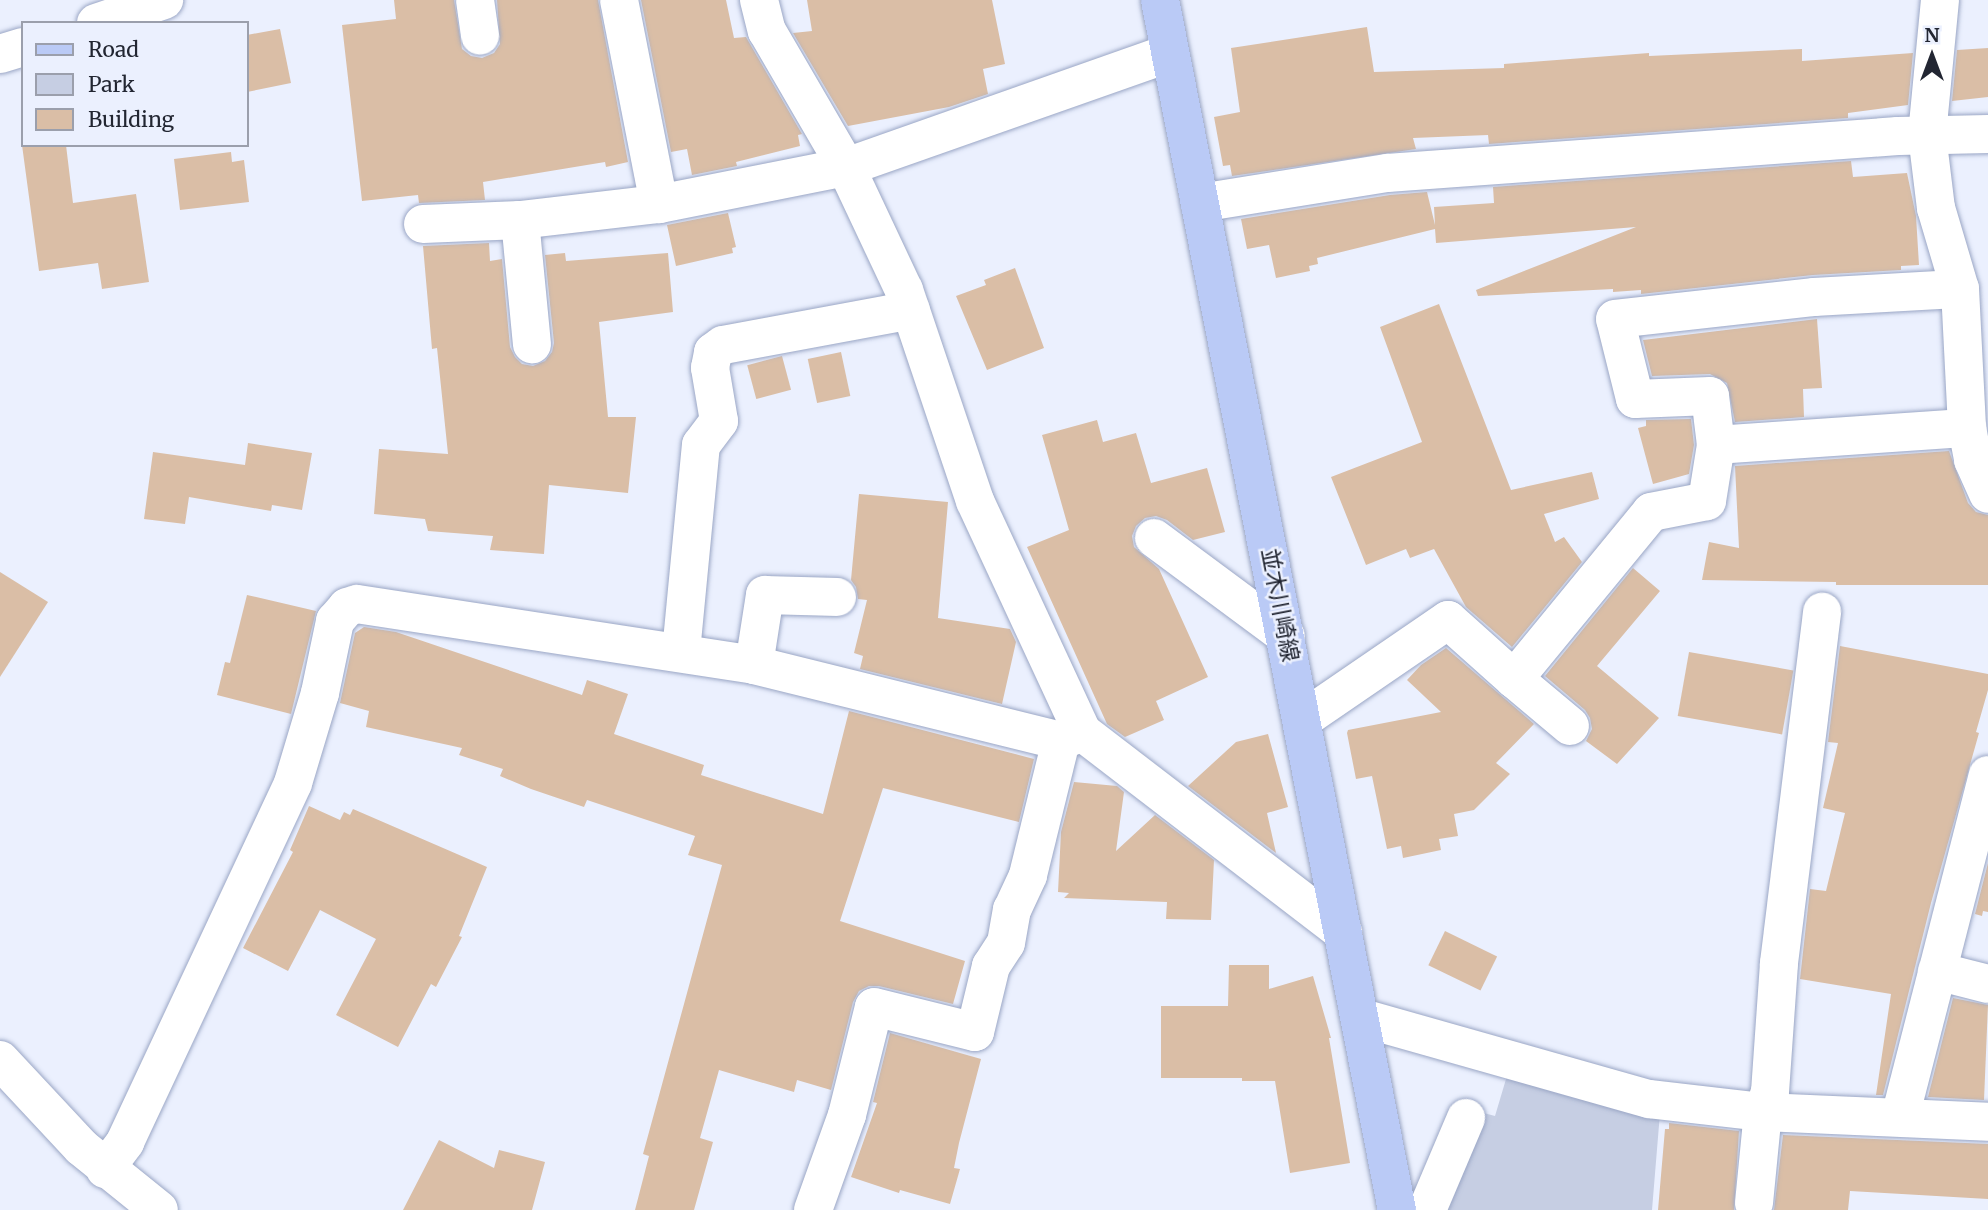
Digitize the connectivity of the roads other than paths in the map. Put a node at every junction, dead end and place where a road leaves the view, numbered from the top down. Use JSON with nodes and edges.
{"nodes":[{"id":1,"x":164,"y":0,"type":"edge"},
{"id":2,"x":619,"y":0,"type":"edge"},
{"id":3,"x":759,"y":0,"type":"edge"},
{"id":4,"x":1160,"y":0,"type":"edge"},
{"id":5,"x":1940,"y":0,"type":"edge"},
{"id":6,"x":102,"y":21,"type":"edge"},
{"id":7,"x":21,"y":48,"type":"edge"},
{"id":8,"x":1169,"y":52,"type":"junction"},
{"id":9,"x":0,"y":54,"type":"edge"},
{"id":10,"x":1988,"y":134,"type":"edge"},
{"id":11,"x":1927,"y":135,"type":"junction"},
{"id":12,"x":846,"y":167,"type":"junction"},
{"id":13,"x":1199,"y":203,"type":"junction"},
{"id":14,"x":659,"y":204,"type":"junction"},
{"id":15,"x":520,"y":220,"type":"junction"},
{"id":16,"x":423,"y":225,"type":"dead end"},
{"id":17,"x":1970,"y":301,"type":"edge"},
{"id":18,"x":911,"y":310,"type":"junction"},
{"id":19,"x":531,"y":344,"type":"dead end"},
{"id":20,"x":1967,"y":428,"type":"junction"},
{"id":21,"x":1716,"y":445,"type":"junction"},
{"id":22,"x":1988,"y":494,"type":"edge"},
{"id":23,"x":1154,"y":538,"type":"dead end"},
{"id":24,"x":837,"y":597,"type":"dead end"},
{"id":25,"x":1822,"y":612,"type":"dead end"},
{"id":26,"x":1286,"y":636,"type":"junction"},
{"id":27,"x":681,"y":652,"type":"junction"},
{"id":28,"x":754,"y":665,"type":"junction"},
{"id":29,"x":1514,"y":679,"type":"junction"},
{"id":30,"x":1302,"y":720,"type":"junction"},
{"id":31,"x":1570,"y":726,"type":"dead end"},
{"id":32,"x":1072,"y":737,"type":"junction"},
{"id":33,"x":1988,"y":775,"type":"edge"},
{"id":34,"x":1979,"y":848,"type":"edge"},
{"id":35,"x":1343,"y":932,"type":"junction"},
{"id":36,"x":1937,"y":971,"type":"junction"},
{"id":37,"x":1988,"y":984,"type":"edge"},
{"id":38,"x":1362,"y":1018,"type":"junction"},
{"id":39,"x":0,"y":1060,"type":"edge"},
{"id":40,"x":1763,"y":1112,"type":"junction"},
{"id":41,"x":1900,"y":1117,"type":"junction"},
{"id":42,"x":1466,"y":1118,"type":"dead end"},
{"id":43,"x":1988,"y":1122,"type":"edge"},
{"id":44,"x":105,"y":1169,"type":"junction"},
{"id":45,"x":1754,"y":1203,"type":"dead end"},
{"id":46,"x":159,"y":1210,"type":"edge"},
{"id":47,"x":814,"y":1210,"type":"edge"},
{"id":48,"x":1397,"y":1210,"type":"edge"},
{"id":49,"x":1427,"y":1210,"type":"edge"}],
"edges":[{"from":1,"to":6,"type":"street"},
{"from":2,"to":14,"type":"street"},
{"from":3,"to":12,"type":"street"},
{"from":4,"to":8,"type":"main road","name":"並木川崎線"},
{"from":5,"to":11,"type":"street"},
{"from":7,"to":9,"type":"street"},
{"from":8,"to":12,"type":"street"},
{"from":8,"to":13,"type":"main road","name":"並木川崎線"},
{"from":10,"to":11,"type":"street"},
{"from":11,"to":13,"type":"street"},
{"from":11,"to":17,"type":"street"},
{"from":12,"to":14,"type":"street"},
{"from":12,"to":18,"type":"street"},
{"from":13,"to":26,"type":"main road","name":"並木川崎線"},
{"from":14,"to":15,"type":"street"},
{"from":15,"to":16,"type":"street"},
{"from":15,"to":19,"type":"street"},
{"from":17,"to":20,"type":"street"},
{"from":17,"to":21,"type":"street"},
{"from":18,"to":27,"type":"street"},
{"from":18,"to":32,"type":"street"},
{"from":20,"to":21,"type":"street"},
{"from":20,"to":22,"type":"street"},
{"from":21,"to":29,"type":"street"},
{"from":23,"to":26,"type":"street"},
{"from":24,"to":28,"type":"street"},
{"from":25,"to":40,"type":"street"},
{"from":26,"to":30,"type":"main road","name":"並木川崎線"},
{"from":27,"to":28,"type":"street"},
{"from":27,"to":44,"type":"street"},
{"from":28,"to":32,"type":"street"},
{"from":29,"to":30,"type":"street"},
{"from":29,"to":31,"type":"street"},
{"from":30,"to":35,"type":"main road","name":"並木川崎線"},
{"from":32,"to":35,"type":"street"},
{"from":32,"to":47,"type":"street"},
{"from":33,"to":34,"type":"street"},
{"from":34,"to":36,"type":"street"},
{"from":35,"to":38,"type":"main road","name":"並木川崎線"},
{"from":36,"to":37,"type":"street"},
{"from":36,"to":41,"type":"street"},
{"from":38,"to":40,"type":"street"},
{"from":38,"to":48,"type":"main road","name":"並木川崎線"},
{"from":39,"to":44,"type":"street"},
{"from":40,"to":41,"type":"street"},
{"from":40,"to":45,"type":"street"},
{"from":41,"to":43,"type":"street"},
{"from":42,"to":49,"type":"street"},
{"from":44,"to":46,"type":"street"}]}
